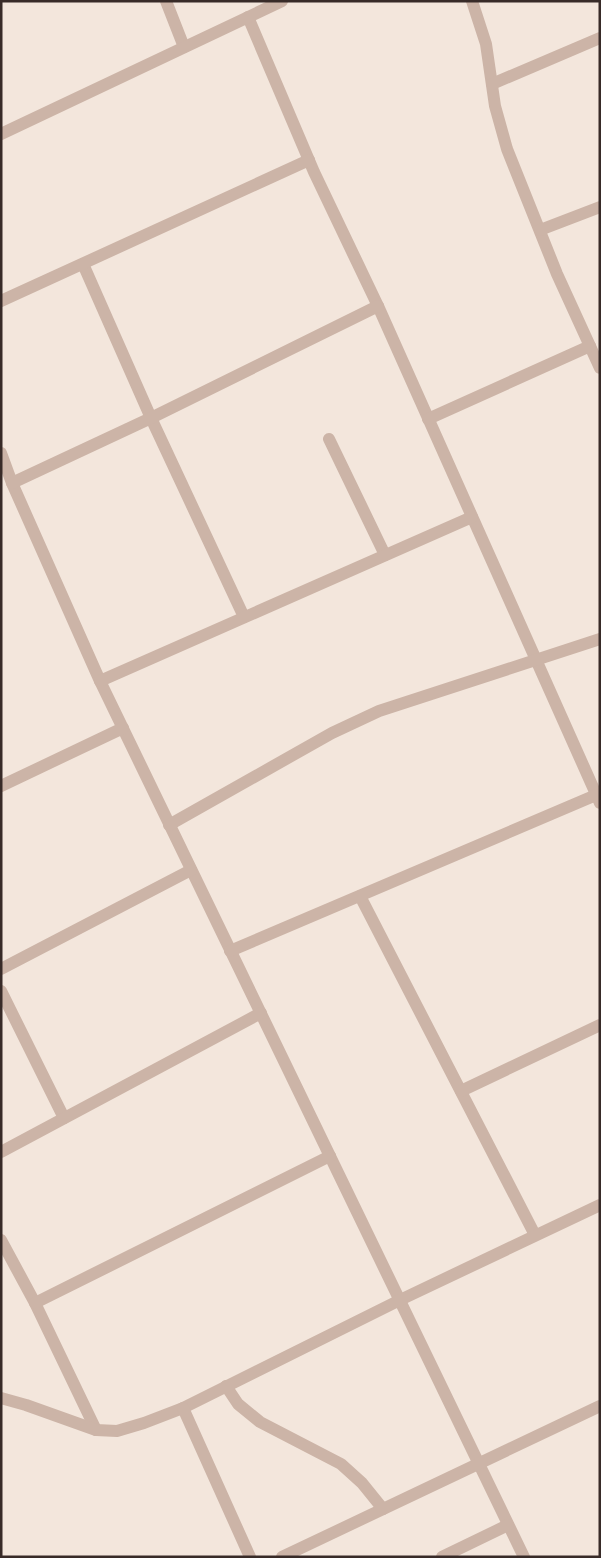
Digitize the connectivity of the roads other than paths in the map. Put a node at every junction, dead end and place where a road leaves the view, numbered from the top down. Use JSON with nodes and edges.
{"nodes":[{"id":1,"x":166,"y":1,"type":"edge"},
{"id":2,"x":282,"y":1,"type":"edge"},
{"id":3,"x":472,"y":1,"type":"edge"},
{"id":4,"x":248,"y":17,"type":"junction"},
{"id":5,"x":600,"y":38,"type":"edge"},
{"id":6,"x":184,"y":47,"type":"junction"},
{"id":7,"x":492,"y":84,"type":"junction"},
{"id":8,"x":1,"y":134,"type":"edge"},
{"id":9,"x":309,"y":160,"type":"junction"},
{"id":10,"x":600,"y":207,"type":"edge"},
{"id":11,"x":540,"y":230,"type":"junction"},
{"id":12,"x":83,"y":264,"type":"junction"},
{"id":13,"x":1,"y":301,"type":"edge"},
{"id":14,"x":378,"y":306,"type":"junction"},
{"id":15,"x":590,"y":346,"type":"junction"},
{"id":16,"x":600,"y":368,"type":"edge"},
{"id":17,"x":152,"y":418,"type":"junction"},
{"id":18,"x":428,"y":419,"type":"junction"},
{"id":19,"x":329,"y":439,"type":"dead end"},
{"id":20,"x":1,"y":453,"type":"edge"},
{"id":21,"x":12,"y":483,"type":"junction"},
{"id":22,"x":472,"y":517,"type":"junction"},
{"id":23,"x":385,"y":555,"type":"junction"},
{"id":24,"x":244,"y":617,"type":"junction"},
{"id":25,"x":600,"y":639,"type":"edge"},
{"id":26,"x":536,"y":660,"type":"junction"},
{"id":27,"x":100,"y":681,"type":"junction"},
{"id":28,"x":123,"y":728,"type":"junction"},
{"id":29,"x":1,"y":786,"type":"edge"},
{"id":30,"x":598,"y":799,"type":"edge"},
{"id":31,"x":169,"y":825,"type":"junction"},
{"id":32,"x":191,"y":870,"type":"junction"},
{"id":33,"x":360,"y":896,"type":"junction"},
{"id":34,"x":230,"y":951,"type":"junction"},
{"id":35,"x":1,"y":969,"type":"edge"},
{"id":36,"x":1,"y":992,"type":"edge"},
{"id":37,"x":261,"y":1013,"type":"junction"},
{"id":38,"x":600,"y":1024,"type":"edge"},
{"id":39,"x":461,"y":1090,"type":"junction"},
{"id":40,"x":64,"y":1118,"type":"junction"},
{"id":41,"x":1,"y":1152,"type":"edge"},
{"id":42,"x":330,"y":1156,"type":"junction"},
{"id":43,"x":600,"y":1205,"type":"edge"},
{"id":44,"x":535,"y":1235,"type":"junction"},
{"id":45,"x":1,"y":1240,"type":"edge"},
{"id":46,"x":400,"y":1300,"type":"junction"},
{"id":47,"x":35,"y":1304,"type":"junction"},
{"id":48,"x":226,"y":1386,"type":"junction"},
{"id":49,"x":1,"y":1398,"type":"edge"},
{"id":50,"x":600,"y":1406,"type":"edge"},
{"id":51,"x":183,"y":1408,"type":"junction"},
{"id":52,"x":96,"y":1430,"type":"junction"},
{"id":53,"x":479,"y":1464,"type":"junction"},
{"id":54,"x":383,"y":1509,"type":"junction"},
{"id":55,"x":508,"y":1525,"type":"junction"},
{"id":56,"x":250,"y":1557,"type":"edge"},
{"id":57,"x":282,"y":1557,"type":"edge"},
{"id":58,"x":442,"y":1557,"type":"edge"},
{"id":59,"x":524,"y":1557,"type":"edge"}],
"edges":[{"from":1,"to":6,"type":"street"},
{"from":2,"to":4,"type":"street"},
{"from":3,"to":7,"type":"street"},
{"from":4,"to":6,"type":"street"},
{"from":4,"to":9,"type":"street"},
{"from":5,"to":7,"type":"street"},
{"from":6,"to":8,"type":"street"},
{"from":7,"to":11,"type":"street"},
{"from":9,"to":12,"type":"street"},
{"from":9,"to":14,"type":"street"},
{"from":10,"to":11,"type":"street"},
{"from":11,"to":15,"type":"street"},
{"from":12,"to":13,"type":"street"},
{"from":12,"to":17,"type":"street"},
{"from":14,"to":17,"type":"street"},
{"from":14,"to":18,"type":"street"},
{"from":15,"to":16,"type":"street"},
{"from":15,"to":18,"type":"street"},
{"from":17,"to":21,"type":"street"},
{"from":17,"to":24,"type":"street"},
{"from":18,"to":22,"type":"street"},
{"from":19,"to":23,"type":"street"},
{"from":20,"to":21,"type":"street"},
{"from":21,"to":27,"type":"street"},
{"from":22,"to":23,"type":"street"},
{"from":22,"to":26,"type":"street"},
{"from":23,"to":24,"type":"street"},
{"from":24,"to":27,"type":"street"},
{"from":25,"to":26,"type":"street"},
{"from":26,"to":30,"type":"street"},
{"from":26,"to":31,"type":"street"},
{"from":27,"to":28,"type":"street"},
{"from":28,"to":29,"type":"street"},
{"from":28,"to":31,"type":"street"},
{"from":30,"to":33,"type":"street"},
{"from":31,"to":32,"type":"street"},
{"from":32,"to":34,"type":"street"},
{"from":32,"to":35,"type":"street"},
{"from":33,"to":34,"type":"street"},
{"from":33,"to":39,"type":"street"},
{"from":34,"to":37,"type":"street"},
{"from":36,"to":40,"type":"street"},
{"from":37,"to":40,"type":"street"},
{"from":37,"to":42,"type":"street"},
{"from":38,"to":39,"type":"street"},
{"from":39,"to":44,"type":"street"},
{"from":40,"to":41,"type":"street"},
{"from":42,"to":46,"type":"street"},
{"from":42,"to":47,"type":"street"},
{"from":43,"to":44,"type":"street"},
{"from":44,"to":46,"type":"street"},
{"from":45,"to":47,"type":"street"},
{"from":46,"to":48,"type":"street"},
{"from":46,"to":53,"type":"street"},
{"from":47,"to":52,"type":"street"},
{"from":48,"to":51,"type":"street"},
{"from":48,"to":54,"type":"street"},
{"from":49,"to":52,"type":"street"},
{"from":50,"to":53,"type":"street"},
{"from":51,"to":52,"type":"street"},
{"from":51,"to":56,"type":"street"},
{"from":53,"to":54,"type":"street"},
{"from":53,"to":55,"type":"street"},
{"from":54,"to":57,"type":"street"},
{"from":55,"to":58,"type":"street"},
{"from":55,"to":59,"type":"street"}]}
